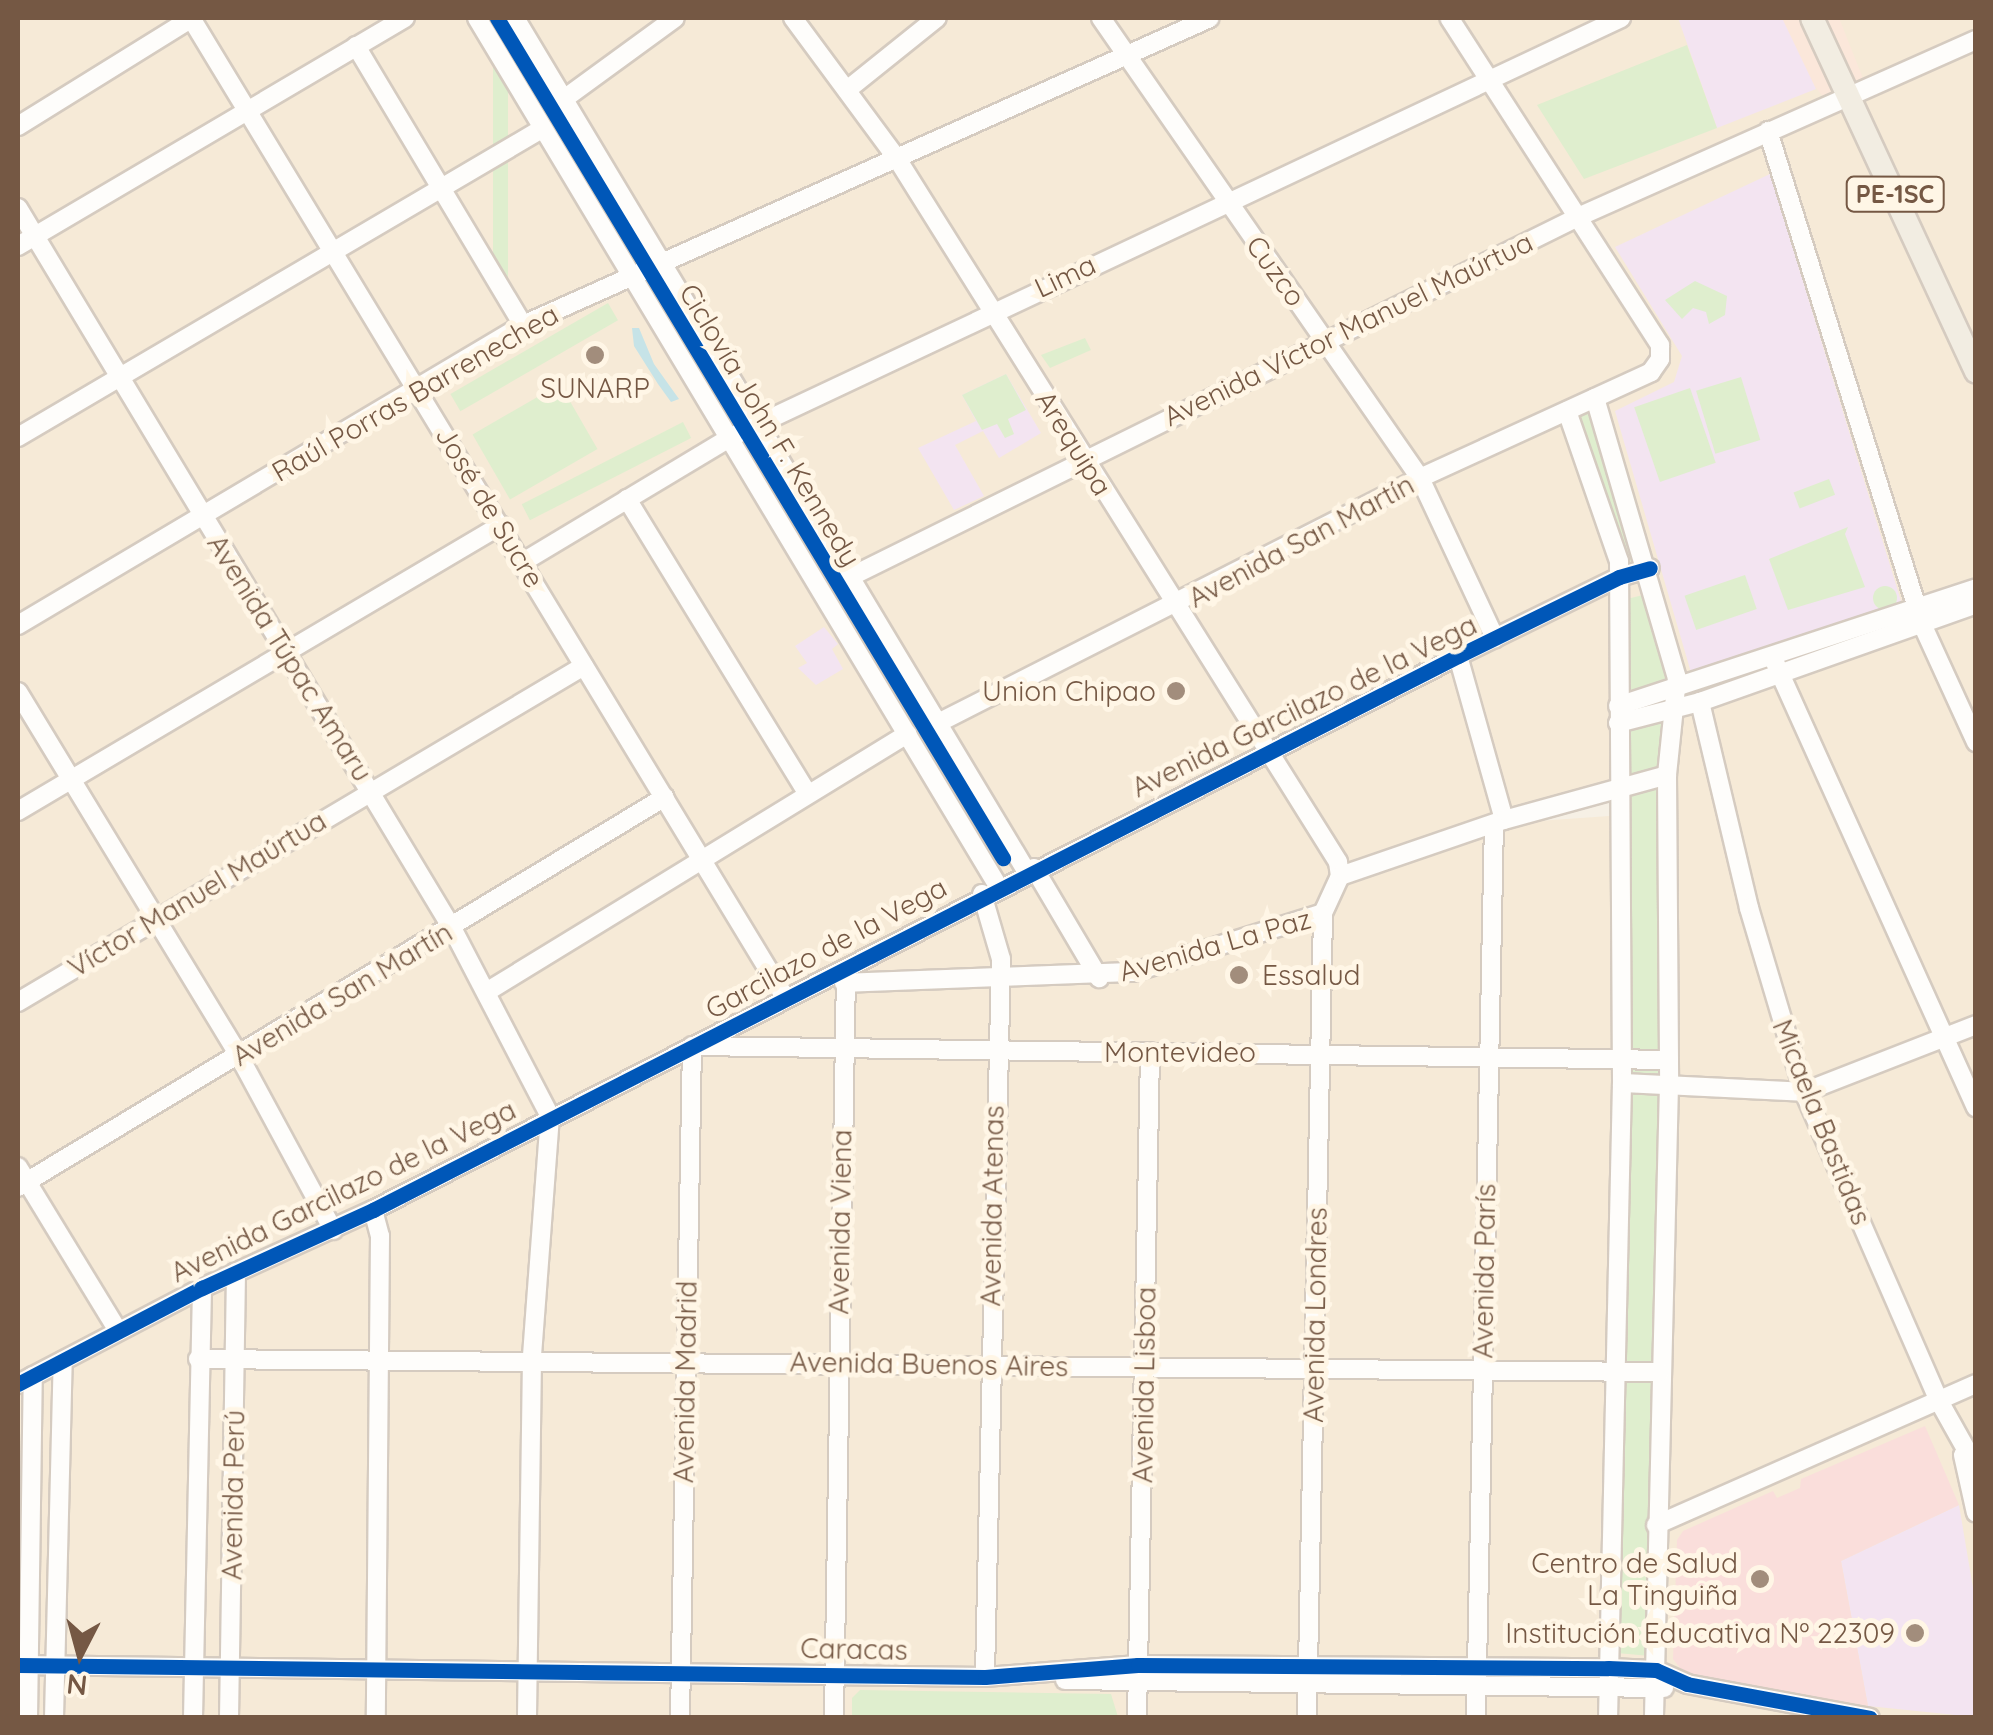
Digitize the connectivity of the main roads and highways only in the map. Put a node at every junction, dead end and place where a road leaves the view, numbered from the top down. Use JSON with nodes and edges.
{"nodes":[{"id":1,"x":1812,"y":18,"type":"edge"},
{"id":2,"x":1976,"y":372,"type":"edge"}],
"edges":[{"from":1,"to":2,"type":"main road","number":"PE-1SC"}]}
